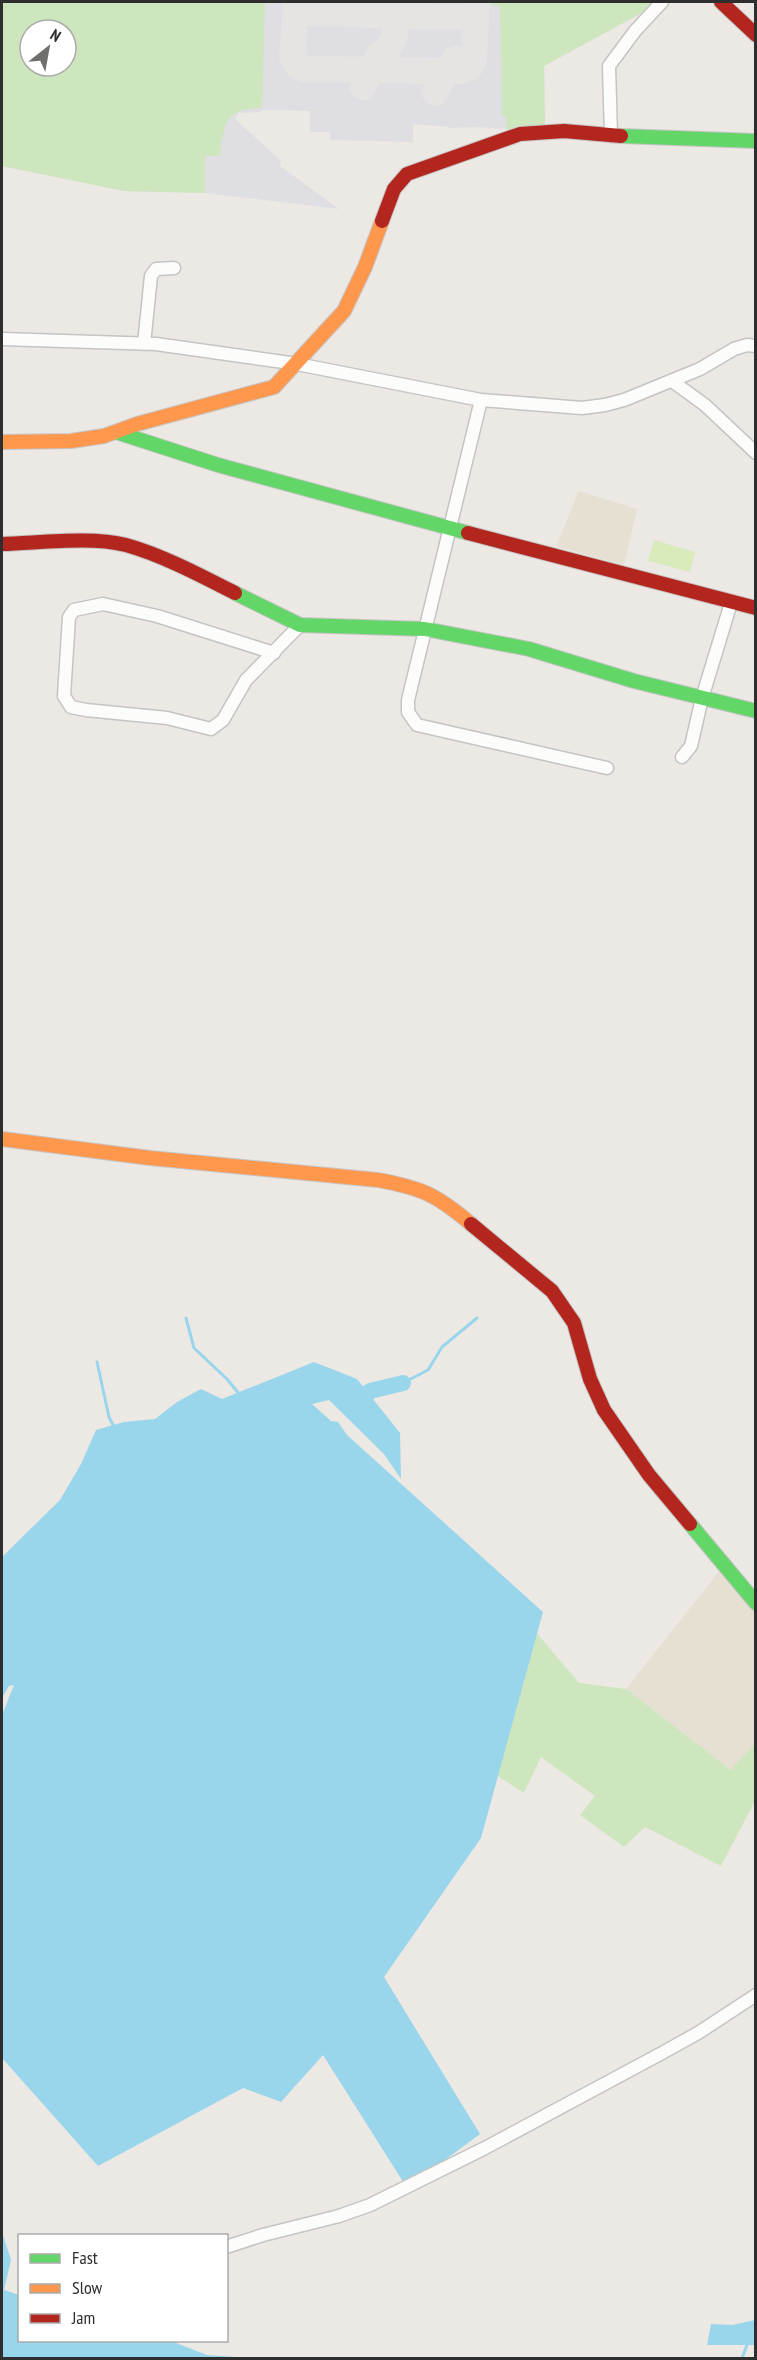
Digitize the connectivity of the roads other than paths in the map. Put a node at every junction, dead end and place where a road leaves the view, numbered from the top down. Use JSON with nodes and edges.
{"nodes":[{"id":1,"x":662,"y":2,"type":"edge"},
{"id":2,"x":721,"y":2,"type":"edge"},
{"id":3,"x":756,"y":35,"type":"edge"},
{"id":4,"x":610,"y":135,"type":"junction"},
{"id":5,"x":756,"y":141,"type":"edge"},
{"id":6,"x":174,"y":268,"type":"dead end"},
{"id":7,"x":2,"y":339,"type":"edge"},
{"id":8,"x":144,"y":344,"type":"junction"},
{"id":9,"x":756,"y":346,"type":"edge"},
{"id":10,"x":297,"y":364,"type":"junction"},
{"id":11,"x":672,"y":381,"type":"junction"},
{"id":12,"x":481,"y":400,"type":"junction"},
{"id":13,"x":119,"y":433,"type":"junction"},
{"id":14,"x":2,"y":442,"type":"edge"},
{"id":15,"x":756,"y":453,"type":"edge"},
{"id":16,"x":448,"y":528,"type":"junction"},
{"id":17,"x":2,"y":544,"type":"edge"},
{"id":18,"x":731,"y":603,"type":"junction"},
{"id":19,"x":756,"y":608,"type":"edge"},
{"id":20,"x":300,"y":625,"type":"junction"},
{"id":21,"x":425,"y":629,"type":"junction"},
{"id":22,"x":274,"y":653,"type":"junction"},
{"id":23,"x":702,"y":698,"type":"junction"},
{"id":24,"x":756,"y":711,"type":"edge"},
{"id":25,"x":682,"y":757,"type":"dead end"},
{"id":26,"x":608,"y":768,"type":"dead end"},
{"id":27,"x":2,"y":1139,"type":"edge"},
{"id":28,"x":756,"y":1603,"type":"edge"},
{"id":29,"x":756,"y":1995,"type":"edge"},
{"id":30,"x":228,"y":2246,"type":"edge"}],
"edges":[{"from":1,"to":4,"type":"street"},
{"from":2,"to":3,"type":"street"},
{"from":4,"to":5,"type":"street"},
{"from":4,"to":10,"type":"street"},
{"from":6,"to":8,"type":"street"},
{"from":7,"to":8,"type":"street"},
{"from":8,"to":10,"type":"street"},
{"from":9,"to":11,"type":"street"},
{"from":10,"to":12,"type":"street"},
{"from":10,"to":13,"type":"street"},
{"from":11,"to":12,"type":"street"},
{"from":11,"to":15,"type":"street"},
{"from":12,"to":16,"type":"street"},
{"from":13,"to":14,"type":"street"},
{"from":13,"to":16,"type":"street"},
{"from":16,"to":18,"type":"street"},
{"from":16,"to":21,"type":"street"},
{"from":17,"to":20,"type":"street"},
{"from":18,"to":19,"type":"street"},
{"from":18,"to":23,"type":"street"},
{"from":20,"to":21,"type":"street"},
{"from":20,"to":22,"type":"street"},
{"from":21,"to":23,"type":"street"},
{"from":21,"to":26,"type":"street"},
{"from":22,"to":22,"type":"street"},
{"from":23,"to":24,"type":"street"},
{"from":23,"to":25,"type":"street"},
{"from":27,"to":28,"type":"street"},
{"from":29,"to":30,"type":"street"}]}
